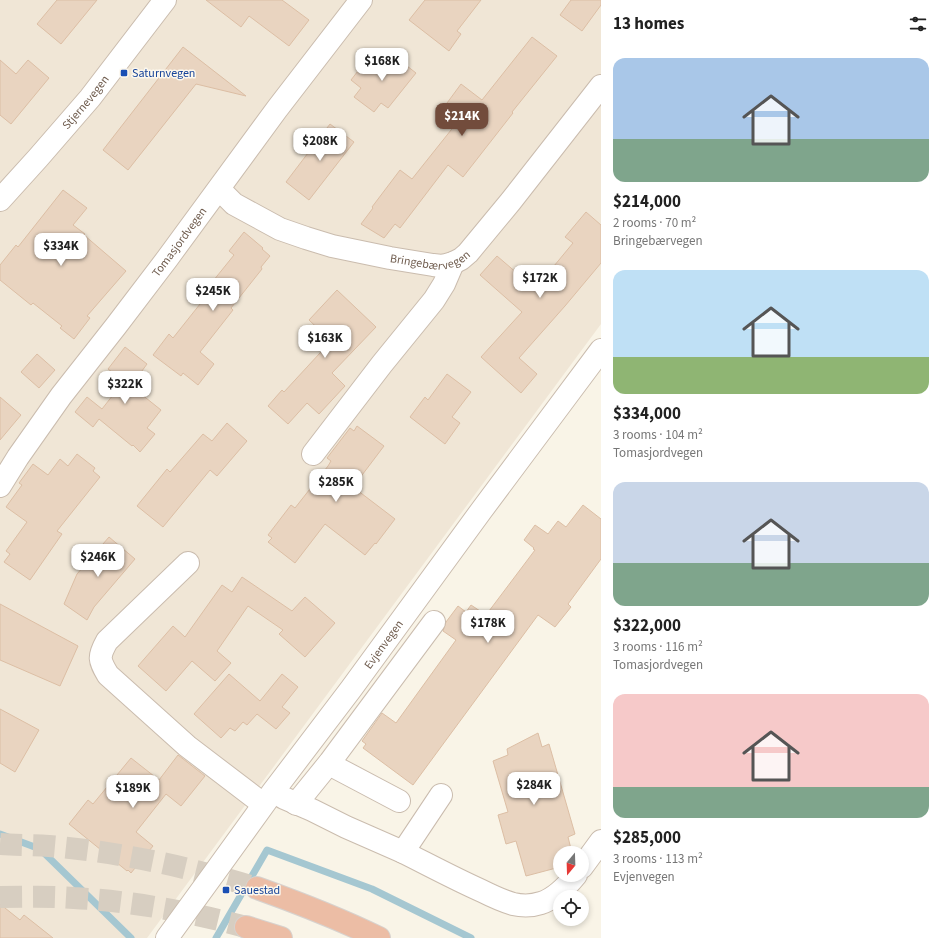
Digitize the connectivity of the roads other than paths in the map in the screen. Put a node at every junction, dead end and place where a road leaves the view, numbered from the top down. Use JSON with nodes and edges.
{"nodes":[{"id":1,"x":165,"y":0,"type":"edge"},
{"id":2,"x":361,"y":0,"type":"edge"},
{"id":3,"x":601,"y":86,"type":"edge"},
{"id":4,"x":219,"y":189,"type":"junction"},
{"id":5,"x":0,"y":200,"type":"edge"},
{"id":6,"x":453,"y":263,"type":"junction"},
{"id":7,"x":601,"y":350,"type":"edge"},
{"id":8,"x":313,"y":454,"type":"dead end"},
{"id":9,"x":0,"y":486,"type":"edge"},
{"id":10,"x":188,"y":563,"type":"dead end"},
{"id":11,"x":434,"y":622,"type":"dead end"},
{"id":12,"x":329,"y":764,"type":"junction"},
{"id":13,"x":441,"y":795,"type":"dead end"},
{"id":14,"x":267,"y":799,"type":"junction"},
{"id":15,"x":399,"y":801,"type":"dead end"},
{"id":16,"x":296,"y":804,"type":"junction"},
{"id":17,"x":601,"y":841,"type":"edge"},
{"id":18,"x":403,"y":852,"type":"junction"},
{"id":19,"x":589,"y":857,"type":"edge"},
{"id":20,"x":570,"y":882,"type":"edge"},
{"id":21,"x":257,"y":888,"type":"tunnel mouth"},
{"id":22,"x":246,"y":927,"type":"tunnel mouth"},
{"id":23,"x":374,"y":937,"type":"edge"},
{"id":24,"x":167,"y":938,"type":"edge"},
{"id":25,"x":281,"y":938,"type":"edge"}],
"edges":[{"from":1,"to":5,"type":"street","name":"Stjernevegen"},
{"from":2,"to":4,"type":"street","name":"Tomasjordvegen"},
{"from":3,"to":6,"type":"street","name":"Bringebærvegen"},
{"from":4,"to":6,"type":"street","name":"Bringebærvegen"},
{"from":4,"to":9,"type":"street","name":"Tomasjordvegen"},
{"from":6,"to":8,"type":"street"},
{"from":7,"to":14,"type":"street","name":"Evjenvegen"},
{"from":10,"to":14,"type":"street"},
{"from":11,"to":12,"type":"street"},
{"from":12,"to":15,"type":"street"},
{"from":12,"to":16,"type":"street"},
{"from":13,"to":18,"type":"street"},
{"from":14,"to":16,"type":"street"},
{"from":14,"to":24,"type":"street","name":"Evjenvegen"},
{"from":16,"to":18,"type":"street"},
{"from":17,"to":19,"type":"street"},
{"from":18,"to":20,"type":"street"},
{"from":21,"to":23,"type":"highway"},
{"from":22,"to":25,"type":"highway"}]}
